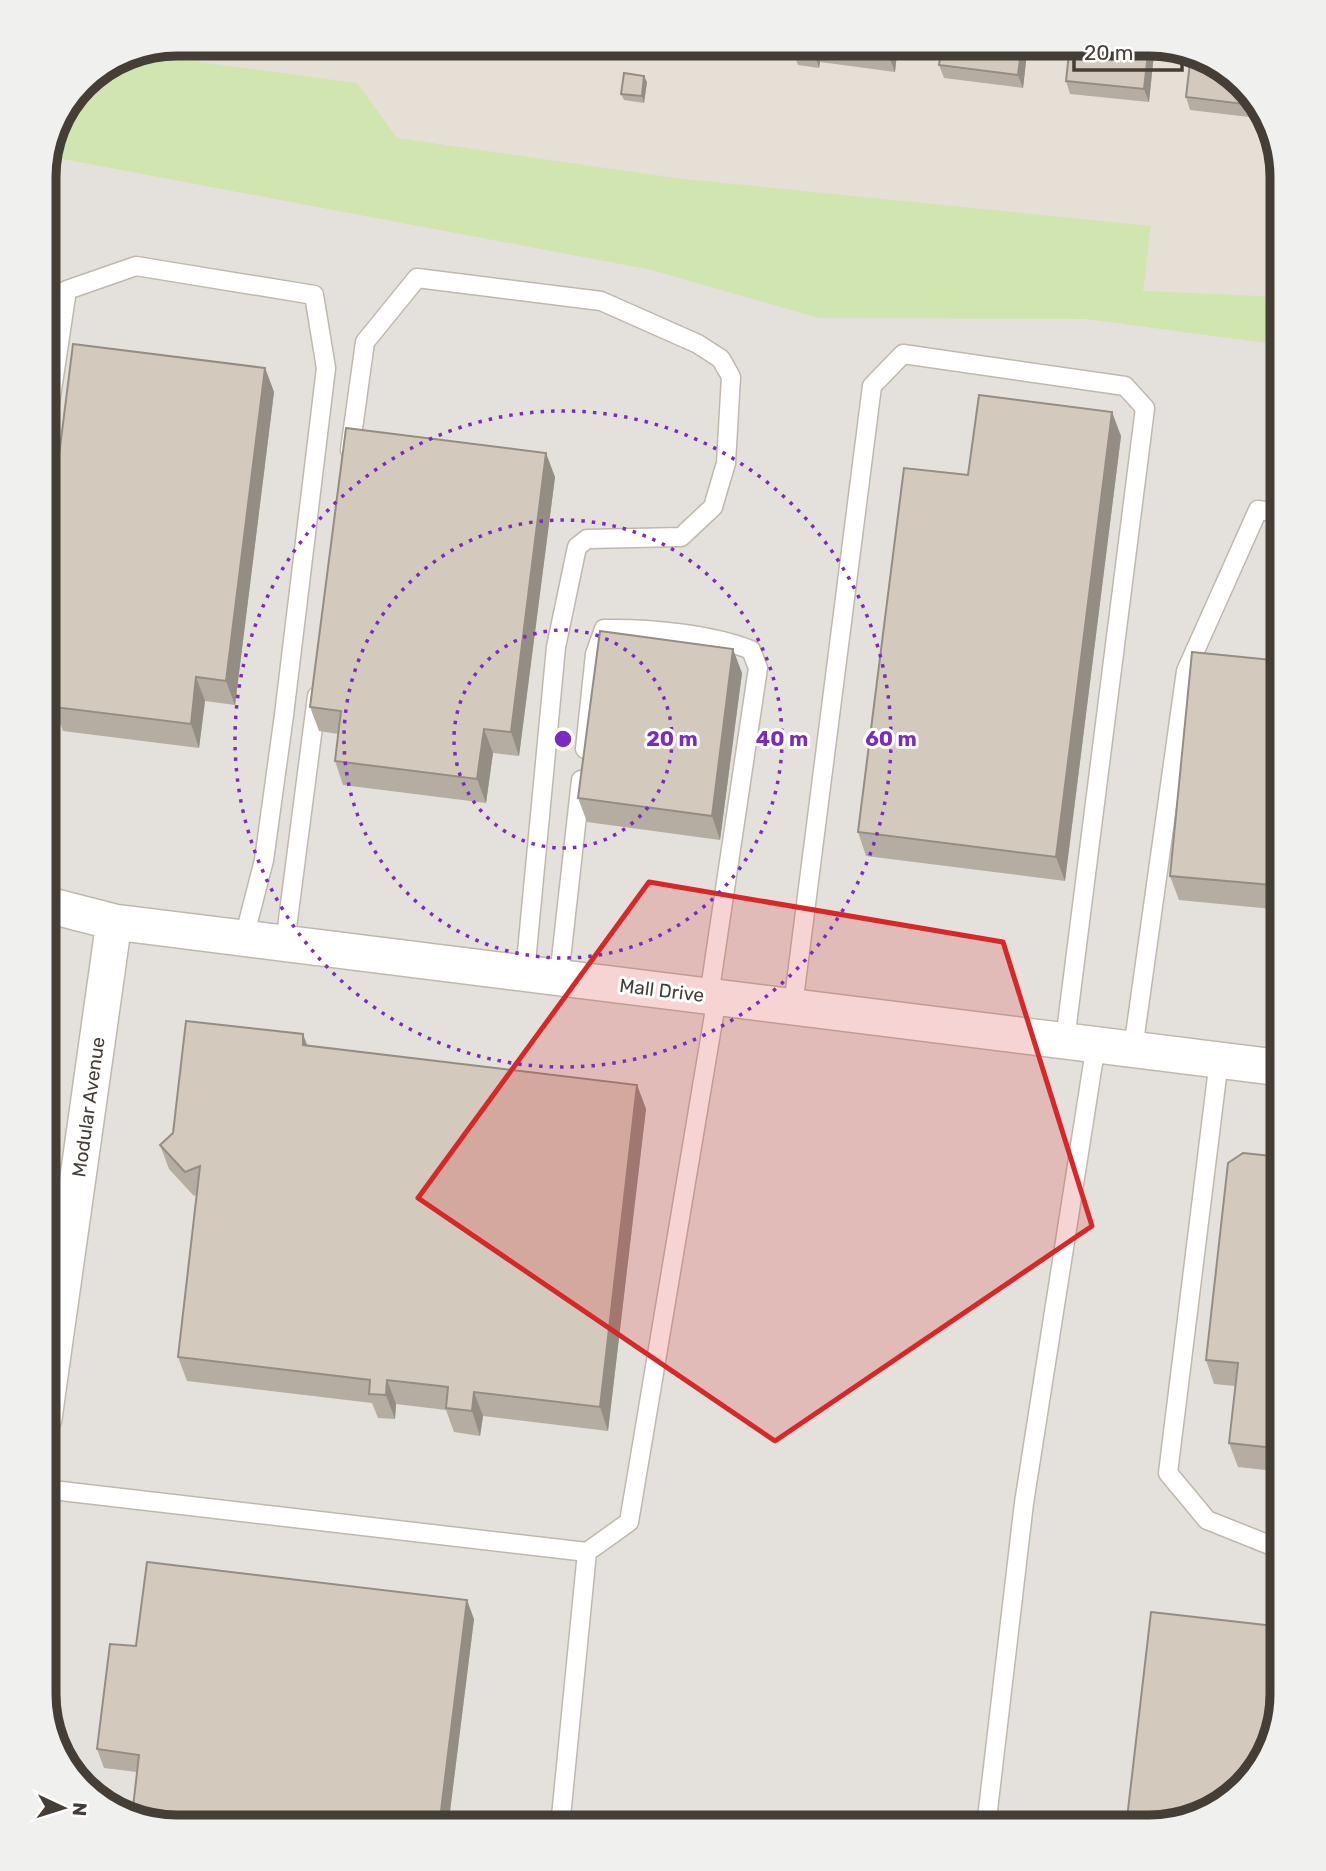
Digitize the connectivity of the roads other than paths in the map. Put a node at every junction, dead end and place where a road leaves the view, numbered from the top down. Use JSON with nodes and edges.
{"nodes":[{"id":1,"x":56,"y":363,"type":"edge"},
{"id":2,"x":348,"y":462,"type":"edge"},
{"id":3,"x":1270,"y":512,"type":"edge"},
{"id":4,"x":319,"y":680,"type":"edge"},
{"id":5,"x":56,"y":907,"type":"edge"},
{"id":6,"x":114,"y":922,"type":"junction"},
{"id":7,"x":244,"y":938,"type":"junction"},
{"id":8,"x":285,"y":943,"type":"junction"},
{"id":9,"x":542,"y":975,"type":"junction"},
{"id":10,"x":713,"y":996,"type":"junction"},
{"id":11,"x":793,"y":1006,"type":"junction"},
{"id":12,"x":1080,"y":1042,"type":"junction"},
{"id":13,"x":1133,"y":1049,"type":"junction"},
{"id":14,"x":1219,"y":1060,"type":"junction"},
{"id":15,"x":1270,"y":1066,"type":"edge"},
{"id":16,"x":56,"y":1282,"type":"edge"},
{"id":17,"x":56,"y":1490,"type":"edge"},
{"id":18,"x":1270,"y":1545,"type":"edge"},
{"id":19,"x":587,"y":1552,"type":"junction"},
{"id":20,"x":562,"y":1815,"type":"edge"},
{"id":21,"x":987,"y":1815,"type":"edge"}],
"edges":[{"from":1,"to":7,"type":"lane"},
{"from":2,"to":9,"type":"lane"},
{"from":3,"to":13,"type":"lane"},
{"from":4,"to":8,"type":"lane"},
{"from":5,"to":6,"type":"street","name":"Mall Drive"},
{"from":6,"to":7,"type":"street","name":"Mall Drive"},
{"from":6,"to":16,"type":"street","name":"Modular Avenue"},
{"from":7,"to":8,"type":"street","name":"Mall Drive"},
{"from":8,"to":9,"type":"street","name":"Mall Drive"},
{"from":9,"to":10,"type":"street","name":"Mall Drive"},
{"from":9,"to":10,"type":"lane"},
{"from":10,"to":11,"type":"street","name":"Mall Drive"},
{"from":10,"to":19,"type":"lane"},
{"from":11,"to":12,"type":"street","name":"Mall Drive"},
{"from":11,"to":12,"type":"lane"},
{"from":12,"to":13,"type":"street","name":"Mall Drive"},
{"from":12,"to":21,"type":"lane"},
{"from":13,"to":14,"type":"street","name":"Mall Drive"},
{"from":14,"to":15,"type":"street","name":"Mall Drive"},
{"from":14,"to":18,"type":"lane"},
{"from":17,"to":19,"type":"lane"},
{"from":19,"to":20,"type":"lane"}]}
